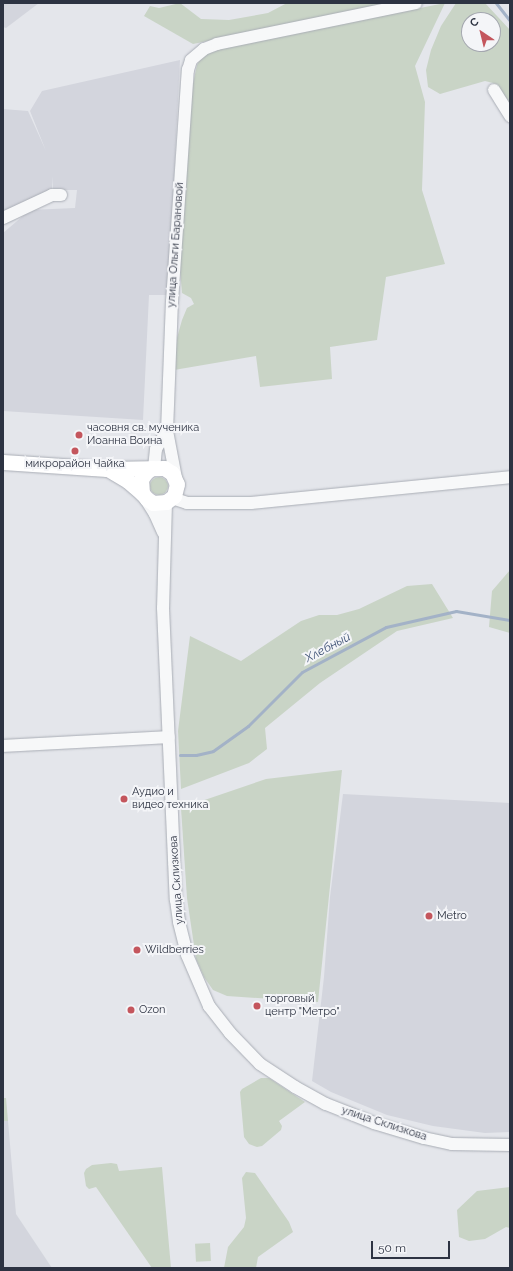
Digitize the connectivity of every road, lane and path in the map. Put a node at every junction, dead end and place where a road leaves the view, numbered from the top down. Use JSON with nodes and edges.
{"nodes":[{"id":1,"x":416,"y":3,"type":"edge"},
{"id":2,"x":494,"y":90,"type":"dead end"},
{"id":3,"x":510,"y":116,"type":"edge"},
{"id":4,"x":61,"y":195,"type":"dead end"},
{"id":5,"x":3,"y":218,"type":"edge"},
{"id":6,"x":167,"y":431,"type":"junction"},
{"id":7,"x":3,"y":462,"type":"edge"},
{"id":8,"x":153,"y":468,"type":"junction"},
{"id":9,"x":107,"y":469,"type":"junction"},
{"id":10,"x":510,"y":477,"type":"edge"},
{"id":11,"x":176,"y":478,"type":"junction"},
{"id":12,"x":144,"y":495,"type":"junction"},
{"id":13,"x":169,"y":500,"type":"junction"},
{"id":14,"x":165,"y":539,"type":"junction"},
{"id":15,"x":169,"y":738,"type":"junction"},
{"id":16,"x":3,"y":746,"type":"edge"},
{"id":17,"x":510,"y":1145,"type":"edge"}],
"edges":[{"from":1,"to":6,"type":"street","name":"улица Ольги Барановой"},
{"from":2,"to":3,"type":"street"},
{"from":4,"to":5,"type":"street"},
{"from":6,"to":8,"type":"street","name":"улица Ольги Барановой"},
{"from":6,"to":11,"type":"street","name":"улица Ольги Барановой"},
{"from":7,"to":9,"type":"main road"},
{"from":8,"to":9,"type":"main road"},
{"from":8,"to":11,"type":"main road"},
{"from":8,"to":12,"type":"main road"},
{"from":9,"to":12,"type":"main road"},
{"from":10,"to":13,"type":"street"},
{"from":11,"to":13,"type":"main road"},
{"from":12,"to":13,"type":"main road"},
{"from":12,"to":14,"type":"street"},
{"from":13,"to":14,"type":"street","name":"улица Склизкова"},
{"from":14,"to":15,"type":"street","name":"улица Склизкова"},
{"from":15,"to":16,"type":"street"},
{"from":15,"to":17,"type":"street","name":"улица Склизкова"}]}
